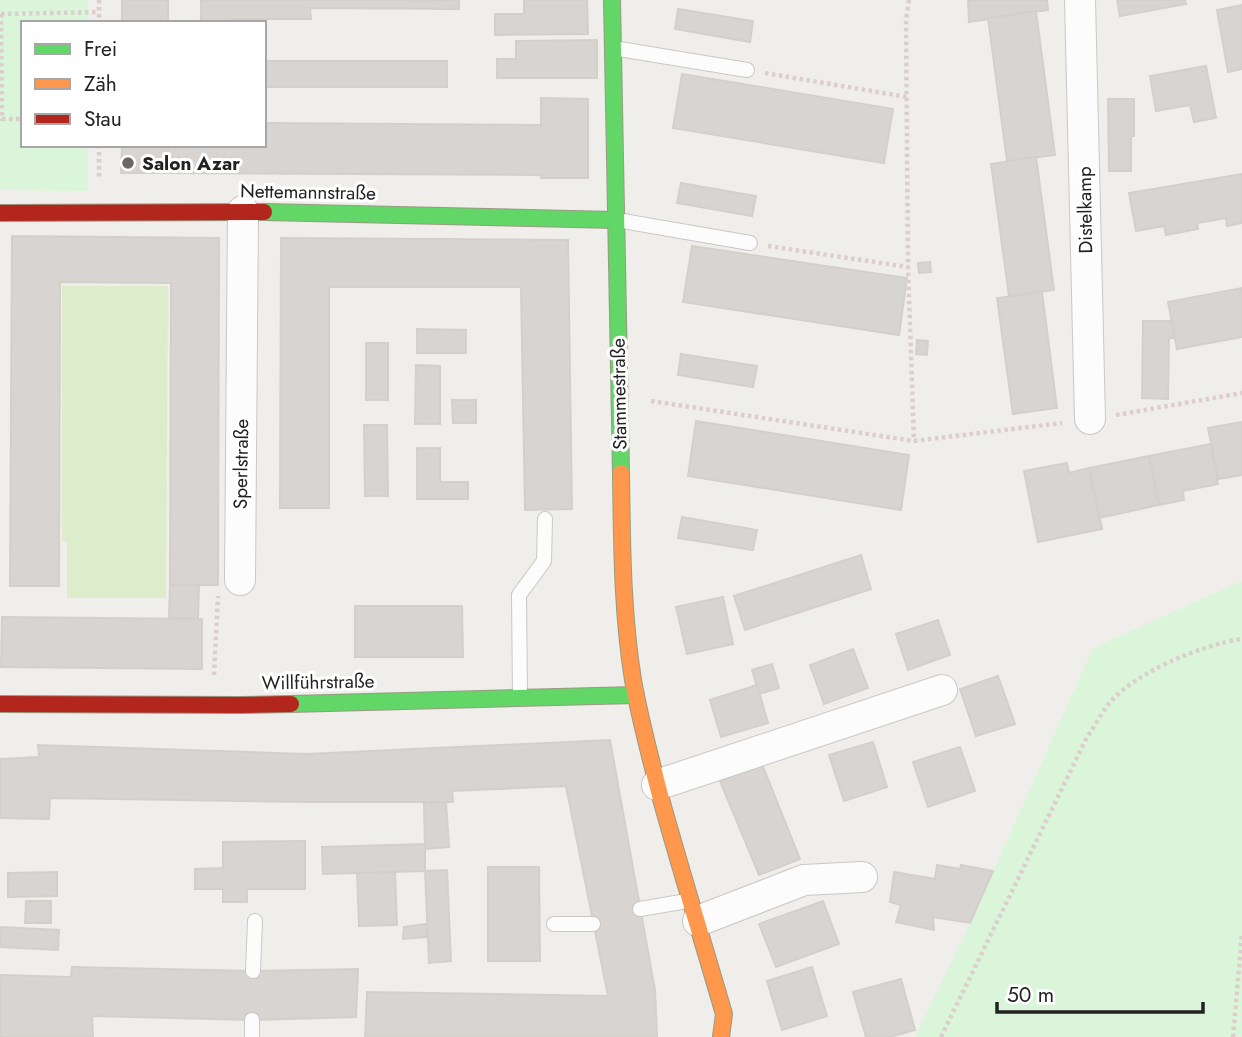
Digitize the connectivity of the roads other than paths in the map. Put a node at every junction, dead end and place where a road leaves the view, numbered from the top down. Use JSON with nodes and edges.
{"nodes":[{"id":1,"x":612,"y":0,"type":"edge"},
{"id":2,"x":1080,"y":0,"type":"edge"},
{"id":3,"x":613,"y":48,"type":"junction"},
{"id":4,"x":747,"y":70,"type":"road end"},
{"id":5,"x":243,"y":211,"type":"junction"},
{"id":6,"x":0,"y":213,"type":"edge"},
{"id":7,"x":615,"y":220,"type":"junction"},
{"id":8,"x":750,"y":243,"type":"road end"},
{"id":9,"x":1090,"y":419,"type":"road end"},
{"id":10,"x":545,"y":519,"type":"dead end"},
{"id":11,"x":240,"y":580,"type":"road end"},
{"id":12,"x":942,"y":690,"type":"dead end"},
{"id":13,"x":636,"y":695,"type":"junction"},
{"id":14,"x":520,"y":698,"type":"junction"},
{"id":15,"x":0,"y":704,"type":"edge"},
{"id":16,"x":657,"y":785,"type":"junction"},
{"id":17,"x":862,"y":877,"type":"dead end"},
{"id":18,"x":640,"y":909,"type":"dead end"},
{"id":19,"x":695,"y":910,"type":"junction"},
{"id":20,"x":255,"y":922,"type":"dead end"},
{"id":21,"x":554,"y":924,"type":"dead end"},
{"id":22,"x":593,"y":924,"type":"dead end"},
{"id":23,"x":253,"y":971,"type":"dead end"},
{"id":24,"x":252,"y":1020,"type":"dead end"},
{"id":25,"x":252,"y":1037,"type":"edge"},
{"id":26,"x":721,"y":1037,"type":"edge"}],
"edges":[{"from":1,"to":3,"type":"street","name":"Stammestraße"},
{"from":2,"to":9,"type":"street","name":"Distelkamp"},
{"from":3,"to":4,"type":"lane"},
{"from":3,"to":7,"type":"street","name":"Stammestraße"},
{"from":5,"to":6,"type":"street","name":"Nettemannstraße"},
{"from":5,"to":7,"type":"street","name":"Nettemannstraße"},
{"from":5,"to":11,"type":"street","name":"Sperlstraße"},
{"from":7,"to":8,"type":"lane"},
{"from":7,"to":13,"type":"street","name":"Stammestraße"},
{"from":10,"to":14,"type":"lane"},
{"from":12,"to":16,"type":"street"},
{"from":13,"to":14,"type":"street","name":"Willführstraße"},
{"from":13,"to":16,"type":"street","name":"Stammestraße"},
{"from":14,"to":15,"type":"street","name":"Willführstraße"},
{"from":16,"to":19,"type":"street","name":"Stammestraße"},
{"from":17,"to":19,"type":"street"},
{"from":18,"to":19,"type":"lane"},
{"from":19,"to":26,"type":"street","name":"Stammestraße"},
{"from":20,"to":23,"type":"lane"},
{"from":21,"to":22,"type":"lane"},
{"from":24,"to":25,"type":"lane"}]}
